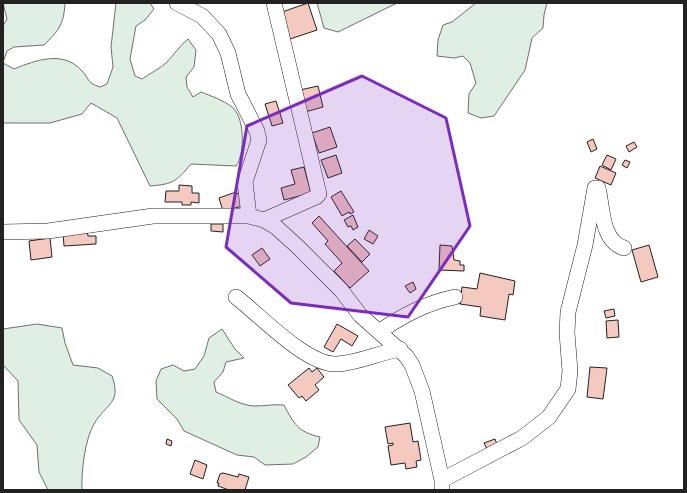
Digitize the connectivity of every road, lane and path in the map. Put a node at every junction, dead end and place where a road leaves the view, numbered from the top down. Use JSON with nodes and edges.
{"nodes":[{"id":1,"x":177,"y":3,"type":"edge"},
{"id":2,"x":274,"y":3,"type":"edge"},
{"id":3,"x":249,"y":216,"type":"junction"},
{"id":4,"x":264,"y":220,"type":"junction"},
{"id":5,"x":3,"y":232,"type":"edge"},
{"id":6,"x":624,"y":248,"type":"dead end"},
{"id":7,"x":236,"y":297,"type":"dead end"},
{"id":8,"x":455,"y":297,"type":"dead end"},
{"id":9,"x":380,"y":331,"type":"junction"},
{"id":10,"x":400,"y":349,"type":"junction"},
{"id":11,"x":442,"y":485,"type":"edge"}],
"edges":[{"from":1,"to":3,"type":"street"},
{"from":2,"to":4,"type":"street"},
{"from":3,"to":4,"type":"street"},
{"from":3,"to":5,"type":"street"},
{"from":4,"to":9,"type":"street"},
{"from":6,"to":11,"type":"street"},
{"from":7,"to":10,"type":"street"},
{"from":8,"to":9,"type":"street"},
{"from":9,"to":10,"type":"street"},
{"from":10,"to":11,"type":"street"}]}
